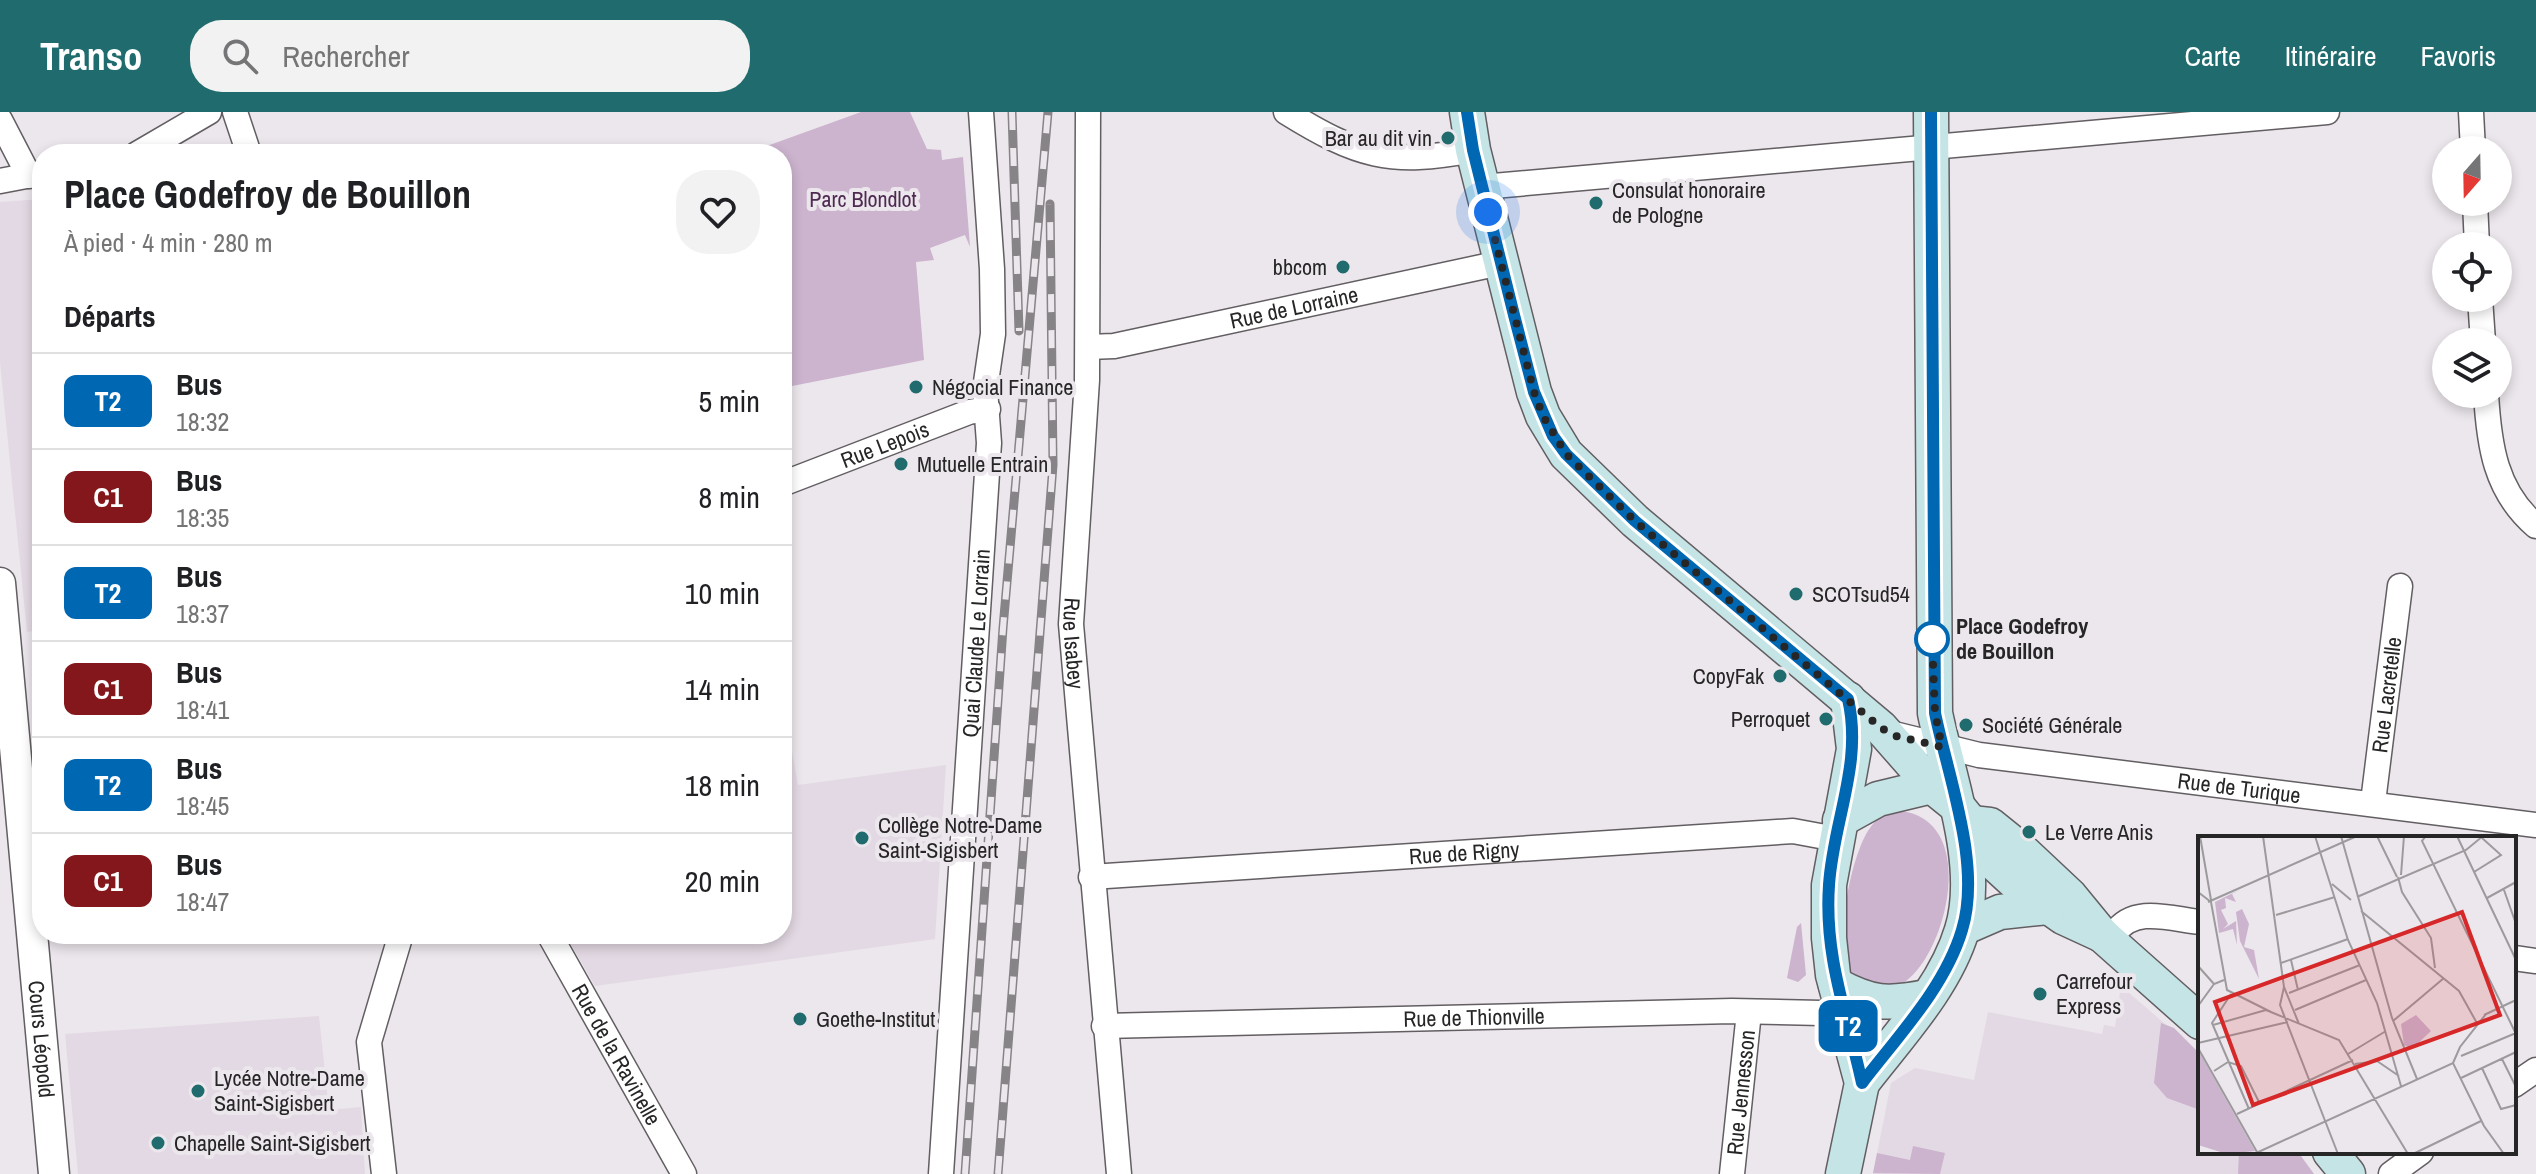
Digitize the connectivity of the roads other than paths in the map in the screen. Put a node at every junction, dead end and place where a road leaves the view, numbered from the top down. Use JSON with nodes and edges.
{"nodes":[{"id":1,"x":209,"y":112,"type":"edge"},
{"id":2,"x":235,"y":112,"type":"edge"},
{"id":3,"x":981,"y":112,"type":"edge"},
{"id":4,"x":1088,"y":112,"type":"edge"},
{"id":5,"x":1286,"y":112,"type":"edge"},
{"id":6,"x":1467,"y":112,"type":"edge"},
{"id":7,"x":1931,"y":112,"type":"edge"},
{"id":8,"x":2327,"y":112,"type":"edge"},
{"id":9,"x":2471,"y":112,"type":"edge"},
{"id":10,"x":0,"y":120,"type":"edge"},
{"id":11,"x":2472,"y":136,"type":"edge"},
{"id":12,"x":154,"y":144,"type":"edge"},
{"id":13,"x":246,"y":144,"type":"edge"},
{"id":14,"x":1931,"y":149,"type":"junction"},
{"id":15,"x":1473,"y":150,"type":"junction"},
{"id":16,"x":32,"y":169,"type":"edge"},
{"id":17,"x":32,"y":175,"type":"edge"},
{"id":18,"x":0,"y":181,"type":"edge"},
{"id":19,"x":1482,"y":187,"type":"junction"},
{"id":20,"x":1500,"y":263,"type":"junction"},
{"id":21,"x":1088,"y":347,"type":"junction"},
{"id":22,"x":2488,"y":408,"type":"edge"},
{"id":23,"x":988,"y":409,"type":"junction"},
{"id":24,"x":792,"y":480,"type":"edge"},
{"id":25,"x":2536,"y":526,"type":"edge"},
{"id":26,"x":0,"y":583,"type":"edge"},
{"id":27,"x":2400,"y":586,"type":"dead end"},
{"id":28,"x":3,"y":664,"type":"edge"},
{"id":29,"x":1848,"y":699,"type":"junction"},
{"id":30,"x":1881,"y":728,"type":"junction"},
{"id":31,"x":1942,"y":747,"type":"junction"},
{"id":32,"x":1932,"y":786,"type":"junction"},
{"id":33,"x":2373,"y":802,"type":"junction"},
{"id":34,"x":1965,"y":815,"type":"junction"},
{"id":35,"x":2536,"y":825,"type":"edge"},
{"id":36,"x":1838,"y":830,"type":"junction"},
{"id":37,"x":1091,"y":877,"type":"junction"},
{"id":38,"x":2048,"y":907,"type":"junction"},
{"id":39,"x":2198,"y":922,"type":"edge"},
{"id":40,"x":1963,"y":928,"type":"junction"},
{"id":41,"x":2102,"y":935,"type":"junction"},
{"id":42,"x":398,"y":944,"type":"edge"},
{"id":43,"x":555,"y":944,"type":"edge"},
{"id":44,"x":2516,"y":958,"type":"edge"},
{"id":45,"x":2536,"y":961,"type":"edge"},
{"id":46,"x":1839,"y":997,"type":"junction"},
{"id":47,"x":1927,"y":997,"type":"junction"},
{"id":48,"x":1749,"y":1012,"type":"junction"},
{"id":49,"x":2198,"y":1020,"type":"edge"},
{"id":50,"x":1104,"y":1026,"type":"junction"},
{"id":51,"x":2536,"y":1070,"type":"edge"},
{"id":52,"x":1862,"y":1083,"type":"junction"},
{"id":53,"x":2516,"y":1084,"type":"edge"},
{"id":54,"x":2332,"y":1154,"type":"edge"},
{"id":55,"x":2418,"y":1154,"type":"edge"},
{"id":56,"x":54,"y":1174,"type":"edge"},
{"id":57,"x":384,"y":1174,"type":"edge"},
{"id":58,"x":684,"y":1174,"type":"edge"},
{"id":59,"x":941,"y":1174,"type":"edge"},
{"id":60,"x":1119,"y":1174,"type":"edge"},
{"id":61,"x":1732,"y":1174,"type":"edge"},
{"id":62,"x":1843,"y":1174,"type":"edge"},
{"id":63,"x":2348,"y":1174,"type":"edge"},
{"id":64,"x":2391,"y":1174,"type":"edge"}],
"edges":[{"from":1,"to":12,"type":"street"},
{"from":2,"to":13,"type":"street"},
{"from":3,"to":23,"type":"street","name":"Quai Claude Le Lorrain"},
{"from":4,"to":21,"type":"street","name":"Rue Isabey"},
{"from":5,"to":15,"type":"street"},
{"from":6,"to":15,"type":"main road"},
{"from":7,"to":14,"type":"main road"},
{"from":8,"to":14,"type":"street"},
{"from":9,"to":11,"type":"street"},
{"from":10,"to":16,"type":"street"},
{"from":14,"to":19,"type":"street"},
{"from":14,"to":31,"type":"main road"},
{"from":15,"to":19,"type":"main road"},
{"from":17,"to":18,"type":"street"},
{"from":19,"to":20,"type":"main road"},
{"from":20,"to":21,"type":"street","name":"Rue de Lorraine"},
{"from":20,"to":29,"type":"main road"},
{"from":21,"to":37,"type":"street","name":"Rue Isabey"},
{"from":22,"to":25,"type":"street"},
{"from":23,"to":24,"type":"street","name":"Rue Lepois"},
{"from":23,"to":59,"type":"street","name":"Quai Claude Le Lorrain"},
{"from":26,"to":28,"type":"street","name":"Cours Léopold"},
{"from":27,"to":33,"type":"street","name":"Rue Lacretelle"},
{"from":28,"to":56,"type":"street","name":"Cours Léopold"},
{"from":29,"to":30,"type":"main road"},
{"from":29,"to":36,"type":"main road"},
{"from":30,"to":31,"type":"street","name":"Rue de Turique"},
{"from":30,"to":32,"type":"main road"},
{"from":31,"to":33,"type":"street","name":"Rue de Turique"},
{"from":31,"to":34,"type":"main road"},
{"from":32,"to":34,"type":"main road"},
{"from":32,"to":36,"type":"main road"},
{"from":33,"to":35,"type":"street","name":"Rue de Turique"},
{"from":34,"to":38,"type":"main road"},
{"from":34,"to":40,"type":"main road"},
{"from":34,"to":41,"type":"main road"},
{"from":36,"to":37,"type":"street","name":"Rue de Rigny"},
{"from":36,"to":46,"type":"main road"},
{"from":37,"to":50,"type":"street","name":"Rue Isabey"},
{"from":38,"to":40,"type":"main road"},
{"from":38,"to":41,"type":"main road"},
{"from":39,"to":41,"type":"street"},
{"from":40,"to":47,"type":"main road"},
{"from":41,"to":49,"type":"main road"},
{"from":42,"to":57,"type":"street"},
{"from":43,"to":58,"type":"street","name":"Rue de la Ravinelle"},
{"from":44,"to":45,"type":"street"},
{"from":46,"to":47,"type":"main road"},
{"from":46,"to":48,"type":"street","name":"Rue de Thionville"},
{"from":46,"to":52,"type":"main road"},
{"from":47,"to":52,"type":"main road"},
{"from":48,"to":50,"type":"street","name":"Rue de Thionville"},
{"from":48,"to":61,"type":"street","name":"Rue Jennesson"},
{"from":50,"to":60,"type":"street","name":"Rue Isabey"},
{"from":51,"to":53,"type":"street"},
{"from":52,"to":62,"type":"main road"},
{"from":54,"to":63,"type":"main road"},
{"from":55,"to":64,"type":"street"}]}
